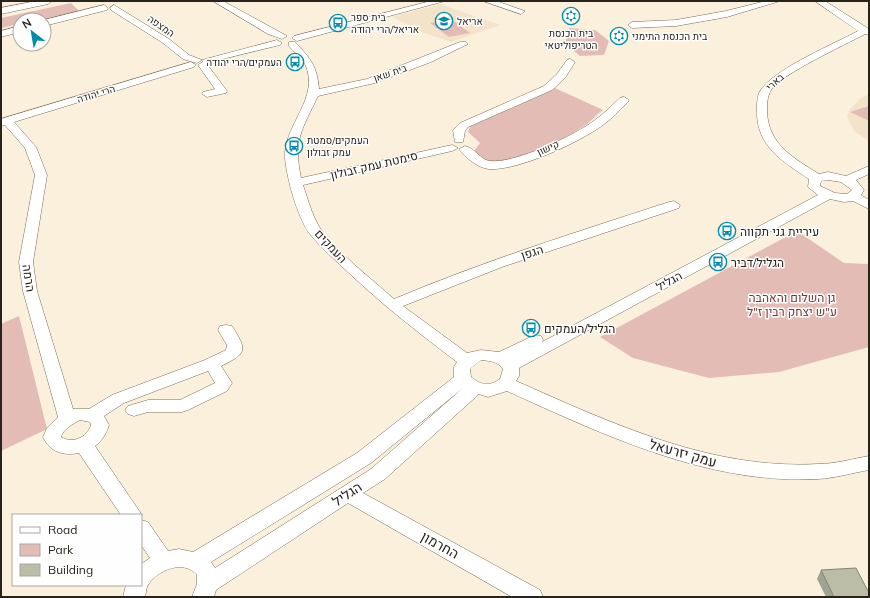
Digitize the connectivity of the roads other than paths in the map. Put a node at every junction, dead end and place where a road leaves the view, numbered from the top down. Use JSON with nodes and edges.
{"nodes":[{"id":1,"x":48,"y":1,"type":"edge"},
{"id":2,"x":217,"y":1,"type":"edge"},
{"id":3,"x":441,"y":1,"type":"edge"},
{"id":4,"x":487,"y":1,"type":"edge"},
{"id":5,"x":776,"y":1,"type":"edge"},
{"id":6,"x":820,"y":1,"type":"edge"},
{"id":7,"x":107,"y":5,"type":"edge"},
{"id":8,"x":1,"y":11,"type":"edge"},
{"id":9,"x":521,"y":11,"type":"dead end"},
{"id":10,"x":52,"y":21,"type":"edge"},
{"id":11,"x":632,"y":25,"type":"dead end"},
{"id":12,"x":12,"y":31,"type":"edge"},
{"id":13,"x":866,"y":32,"type":"edge"},
{"id":14,"x":1,"y":34,"type":"edge"},
{"id":15,"x":287,"y":40,"type":"junction"},
{"id":16,"x":463,"y":44,"type":"dead end"},
{"id":17,"x":570,"y":62,"type":"dead end"},
{"id":18,"x":199,"y":63,"type":"junction"},
{"id":19,"x":314,"y":93,"type":"junction"},
{"id":20,"x":207,"y":94,"type":"dead end"},
{"id":21,"x":624,"y":100,"type":"dead end"},
{"id":22,"x":4,"y":122,"type":"edge"},
{"id":23,"x":459,"y":146,"type":"junction"},
{"id":24,"x":869,"y":170,"type":"edge"},
{"id":25,"x":869,"y":177,"type":"edge"},
{"id":26,"x":296,"y":183,"type":"junction"},
{"id":27,"x":851,"y":187,"type":"junction"},
{"id":28,"x":822,"y":188,"type":"junction"},
{"id":29,"x":674,"y":205,"type":"dead end"},
{"id":30,"x":869,"y":205,"type":"edge"},
{"id":31,"x":392,"y":305,"type":"junction"},
{"id":32,"x":226,"y":330,"type":"dead end"},
{"id":33,"x":505,"y":362,"type":"junction"},
{"id":34,"x":211,"y":364,"type":"junction"},
{"id":35,"x":468,"y":376,"type":"junction"},
{"id":36,"x":507,"y":384,"type":"junction"},
{"id":37,"x":134,"y":410,"type":"dead end"},
{"id":38,"x":92,"y":415,"type":"junction"},
{"id":39,"x":67,"y":418,"type":"junction"},
{"id":40,"x":83,"y":444,"type":"junction"},
{"id":41,"x":869,"y":463,"type":"edge"},
{"id":42,"x":348,"y":494,"type":"junction"},
{"id":43,"x":131,"y":514,"type":"edge"},
{"id":44,"x":142,"y":530,"type":"edge"},
{"id":45,"x":163,"y":561,"type":"junction"},
{"id":46,"x":196,"y":561,"type":"junction"},
{"id":47,"x":142,"y":581,"type":"edge"},
{"id":48,"x":205,"y":591,"type":"edge"},
{"id":49,"x":532,"y":597,"type":"edge"}],
"edges":[{"from":1,"to":8,"type":"street"},
{"from":2,"to":15,"type":"street"},
{"from":3,"to":15,"type":"street","name":"הרי יהודה"},
{"from":4,"to":9,"type":"street"},
{"from":5,"to":11,"type":"street"},
{"from":6,"to":13,"type":"street"},
{"from":7,"to":10,"type":"street"},
{"from":7,"to":18,"type":"street","name":"המצפה"},
{"from":12,"to":14,"type":"street"},
{"from":13,"to":28,"type":"street","name":"בארי"},
{"from":15,"to":18,"type":"street","name":"הרי יהודה"},
{"from":15,"to":19,"type":"street"},
{"from":16,"to":19,"type":"street","name":"בית שאן"},
{"from":17,"to":23,"type":"street"},
{"from":18,"to":20,"type":"street"},
{"from":18,"to":22,"type":"street","name":"הרי יהודה"},
{"from":19,"to":26,"type":"street","name":"העמקים"},
{"from":21,"to":23,"type":"street","name":"קישון"},
{"from":22,"to":39,"type":"street","name":"הרמה"},
{"from":23,"to":26,"type":"street","name":"סימטת עמק זבולון"},
{"from":24,"to":27,"type":"street"},
{"from":25,"to":27,"type":"street"},
{"from":26,"to":31,"type":"street","name":"העמקים"},
{"from":27,"to":28,"type":"street"},
{"from":27,"to":28,"type":"street"},
{"from":27,"to":30,"type":"street"},
{"from":28,"to":33,"type":"street","name":"הגליל"},
{"from":29,"to":31,"type":"street","name":"הגפן"},
{"from":31,"to":35,"type":"street","name":"העמקים"},
{"from":32,"to":34,"type":"street"},
{"from":33,"to":35,"type":"street"},
{"from":33,"to":36,"type":"street"},
{"from":34,"to":37,"type":"street"},
{"from":34,"to":38,"type":"street"},
{"from":35,"to":36,"type":"street"},
{"from":35,"to":42,"type":"street","name":"הגליל"},
{"from":35,"to":46,"type":"street","name":"הגליל"},
{"from":36,"to":41,"type":"street","name":"עמק יזרעאל"},
{"from":38,"to":39,"type":"street"},
{"from":38,"to":40,"type":"street"},
{"from":39,"to":40,"type":"street"},
{"from":40,"to":43,"type":"street"},
{"from":42,"to":48,"type":"street","name":"הגליל"},
{"from":42,"to":49,"type":"street","name":"החרמון"},
{"from":44,"to":45,"type":"street"},
{"from":45,"to":46,"type":"street"},
{"from":45,"to":47,"type":"street"},
{"from":46,"to":48,"type":"street"}]}
